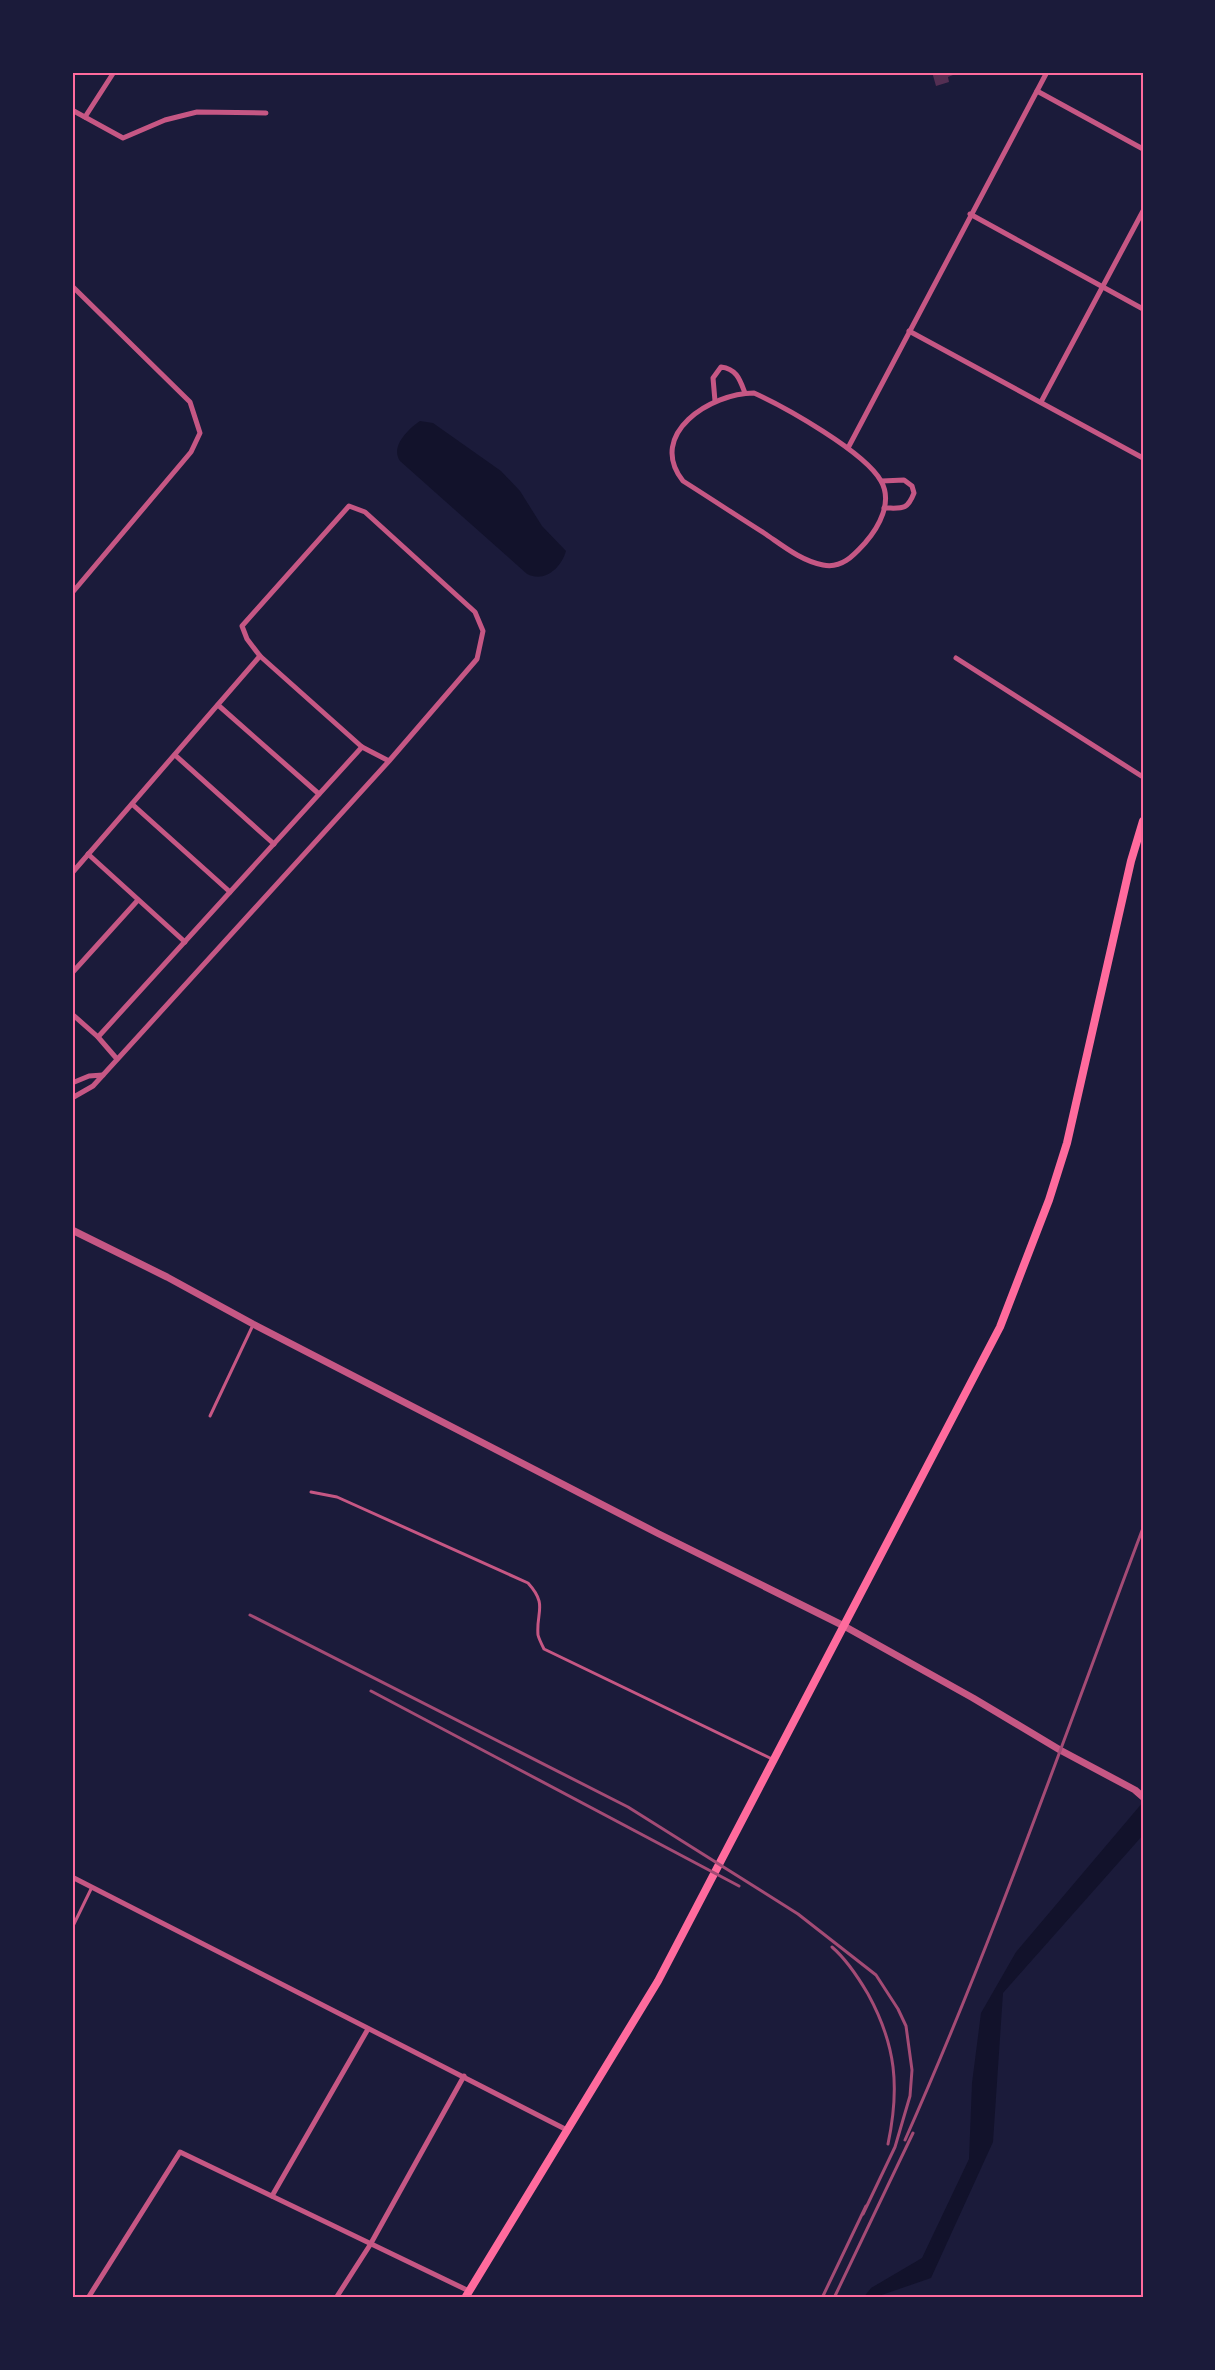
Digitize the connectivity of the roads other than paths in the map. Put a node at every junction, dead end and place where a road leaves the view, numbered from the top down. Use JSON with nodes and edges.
{"nodes":[{"id":1,"x":114,"y":72,"type":"edge"},
{"id":2,"x":1047,"y":72,"type":"edge"},
{"id":3,"x":1037,"y":91,"type":"junction"},
{"id":4,"x":72,"y":110,"type":"edge"},
{"id":5,"x":266,"y":113,"type":"dead end"},
{"id":6,"x":85,"y":117,"type":"junction"},
{"id":7,"x":1143,"y":149,"type":"edge"},
{"id":8,"x":1143,"y":211,"type":"edge"},
{"id":9,"x":970,"y":214,"type":"junction"},
{"id":10,"x":72,"y":286,"type":"edge"},
{"id":11,"x":1103,"y":286,"type":"junction"},
{"id":12,"x":1143,"y":309,"type":"edge"},
{"id":13,"x":909,"y":331,"type":"junction"},
{"id":14,"x":745,"y":393,"type":"junction"},
{"id":15,"x":715,"y":401,"type":"junction"},
{"id":16,"x":1041,"y":402,"type":"junction"},
{"id":17,"x":848,"y":448,"type":"junction"},
{"id":18,"x":1143,"y":458,"type":"edge"},
{"id":19,"x":882,"y":481,"type":"junction"},
{"id":20,"x":884,"y":508,"type":"junction"},
{"id":21,"x":72,"y":593,"type":"edge"},
{"id":22,"x":260,"y":656,"type":"junction"},
{"id":23,"x":956,"y":658,"type":"dead end"},
{"id":24,"x":218,"y":705,"type":"junction"},
{"id":25,"x":362,"y":747,"type":"junction"},
{"id":26,"x":175,"y":754,"type":"junction"},
{"id":27,"x":389,"y":761,"type":"junction"},
{"id":28,"x":1143,"y":777,"type":"edge"},
{"id":29,"x":319,"y":794,"type":"junction"},
{"id":30,"x":132,"y":804,"type":"junction"},
{"id":31,"x":1143,"y":821,"type":"edge"},
{"id":32,"x":274,"y":844,"type":"junction"},
{"id":33,"x":88,"y":854,"type":"junction"},
{"id":34,"x":72,"y":873,"type":"edge"},
{"id":35,"x":230,"y":892,"type":"junction"},
{"id":36,"x":138,"y":900,"type":"junction"},
{"id":37,"x":185,"y":942,"type":"junction"},
{"id":38,"x":72,"y":973,"type":"edge"},
{"id":39,"x":72,"y":1014,"type":"edge"},
{"id":40,"x":99,"y":1037,"type":"junction"},
{"id":41,"x":117,"y":1059,"type":"junction"},
{"id":42,"x":104,"y":1075,"type":"junction"},
{"id":43,"x":72,"y":1083,"type":"edge"},
{"id":44,"x":72,"y":1098,"type":"edge"},
{"id":45,"x":72,"y":1230,"type":"edge"},
{"id":46,"x":254,"y":1324,"type":"junction"},
{"id":47,"x":210,"y":1416,"type":"dead end"},
{"id":48,"x":312,"y":1492,"type":"dead end"},
{"id":49,"x":844,"y":1626,"type":"junction"},
{"id":50,"x":773,"y":1760,"type":"junction"},
{"id":51,"x":1143,"y":1797,"type":"edge"},
{"id":52,"x":72,"y":1877,"type":"edge"},
{"id":53,"x":92,"y":1887,"type":"junction"},
{"id":54,"x":72,"y":1928,"type":"edge"},
{"id":55,"x":368,"y":2029,"type":"junction"},
{"id":56,"x":464,"y":2076,"type":"junction"},
{"id":57,"x":567,"y":2130,"type":"junction"},
{"id":58,"x":272,"y":2196,"type":"junction"},
{"id":59,"x":370,"y":2244,"type":"junction"},
{"id":60,"x":467,"y":2294,"type":"edge"},
{"id":61,"x":88,"y":2298,"type":"edge"},
{"id":62,"x":336,"y":2298,"type":"edge"}],
"edges":[{"from":1,"to":6,"type":"street"},
{"from":2,"to":3,"type":"street"},
{"from":3,"to":7,"type":"street"},
{"from":3,"to":9,"type":"street"},
{"from":4,"to":6,"type":"street"},
{"from":5,"to":6,"type":"street"},
{"from":8,"to":11,"type":"street"},
{"from":9,"to":11,"type":"street"},
{"from":9,"to":13,"type":"street"},
{"from":10,"to":21,"type":"street"},
{"from":11,"to":12,"type":"street"},
{"from":11,"to":16,"type":"street"},
{"from":13,"to":16,"type":"street"},
{"from":13,"to":17,"type":"street"},
{"from":14,"to":15,"type":"street"},
{"from":14,"to":15,"type":"street"},
{"from":14,"to":17,"type":"street"},
{"from":15,"to":20,"type":"street"},
{"from":16,"to":18,"type":"street"},
{"from":17,"to":19,"type":"street"},
{"from":19,"to":20,"type":"street"},
{"from":19,"to":20,"type":"street"},
{"from":22,"to":24,"type":"street"},
{"from":22,"to":25,"type":"street"},
{"from":22,"to":27,"type":"street"},
{"from":23,"to":28,"type":"street"},
{"from":24,"to":26,"type":"street"},
{"from":24,"to":29,"type":"street"},
{"from":25,"to":27,"type":"street"},
{"from":25,"to":29,"type":"street"},
{"from":26,"to":30,"type":"street"},
{"from":26,"to":32,"type":"street"},
{"from":27,"to":41,"type":"street"},
{"from":29,"to":32,"type":"street"},
{"from":30,"to":33,"type":"street"},
{"from":30,"to":35,"type":"street"},
{"from":31,"to":49,"type":"main road"},
{"from":32,"to":35,"type":"street"},
{"from":33,"to":34,"type":"street"},
{"from":33,"to":36,"type":"street"},
{"from":35,"to":37,"type":"street"},
{"from":36,"to":37,"type":"street"},
{"from":36,"to":38,"type":"street"},
{"from":37,"to":40,"type":"street"},
{"from":39,"to":40,"type":"street"},
{"from":40,"to":41,"type":"street"},
{"from":41,"to":42,"type":"street"},
{"from":42,"to":43,"type":"street"},
{"from":42,"to":44,"type":"street"},
{"from":45,"to":46,"type":"street"},
{"from":46,"to":47,"type":"lane"},
{"from":46,"to":49,"type":"street"},
{"from":48,"to":50,"type":"lane"},
{"from":49,"to":50,"type":"main road"},
{"from":49,"to":51,"type":"street"},
{"from":50,"to":57,"type":"main road"},
{"from":52,"to":53,"type":"street"},
{"from":53,"to":54,"type":"lane"},
{"from":53,"to":55,"type":"street"},
{"from":55,"to":56,"type":"street"},
{"from":55,"to":58,"type":"street"},
{"from":56,"to":57,"type":"street"},
{"from":56,"to":59,"type":"street"},
{"from":57,"to":60,"type":"main road"},
{"from":58,"to":59,"type":"street"},
{"from":58,"to":61,"type":"street"},
{"from":59,"to":60,"type":"street"},
{"from":59,"to":62,"type":"street"}]}
